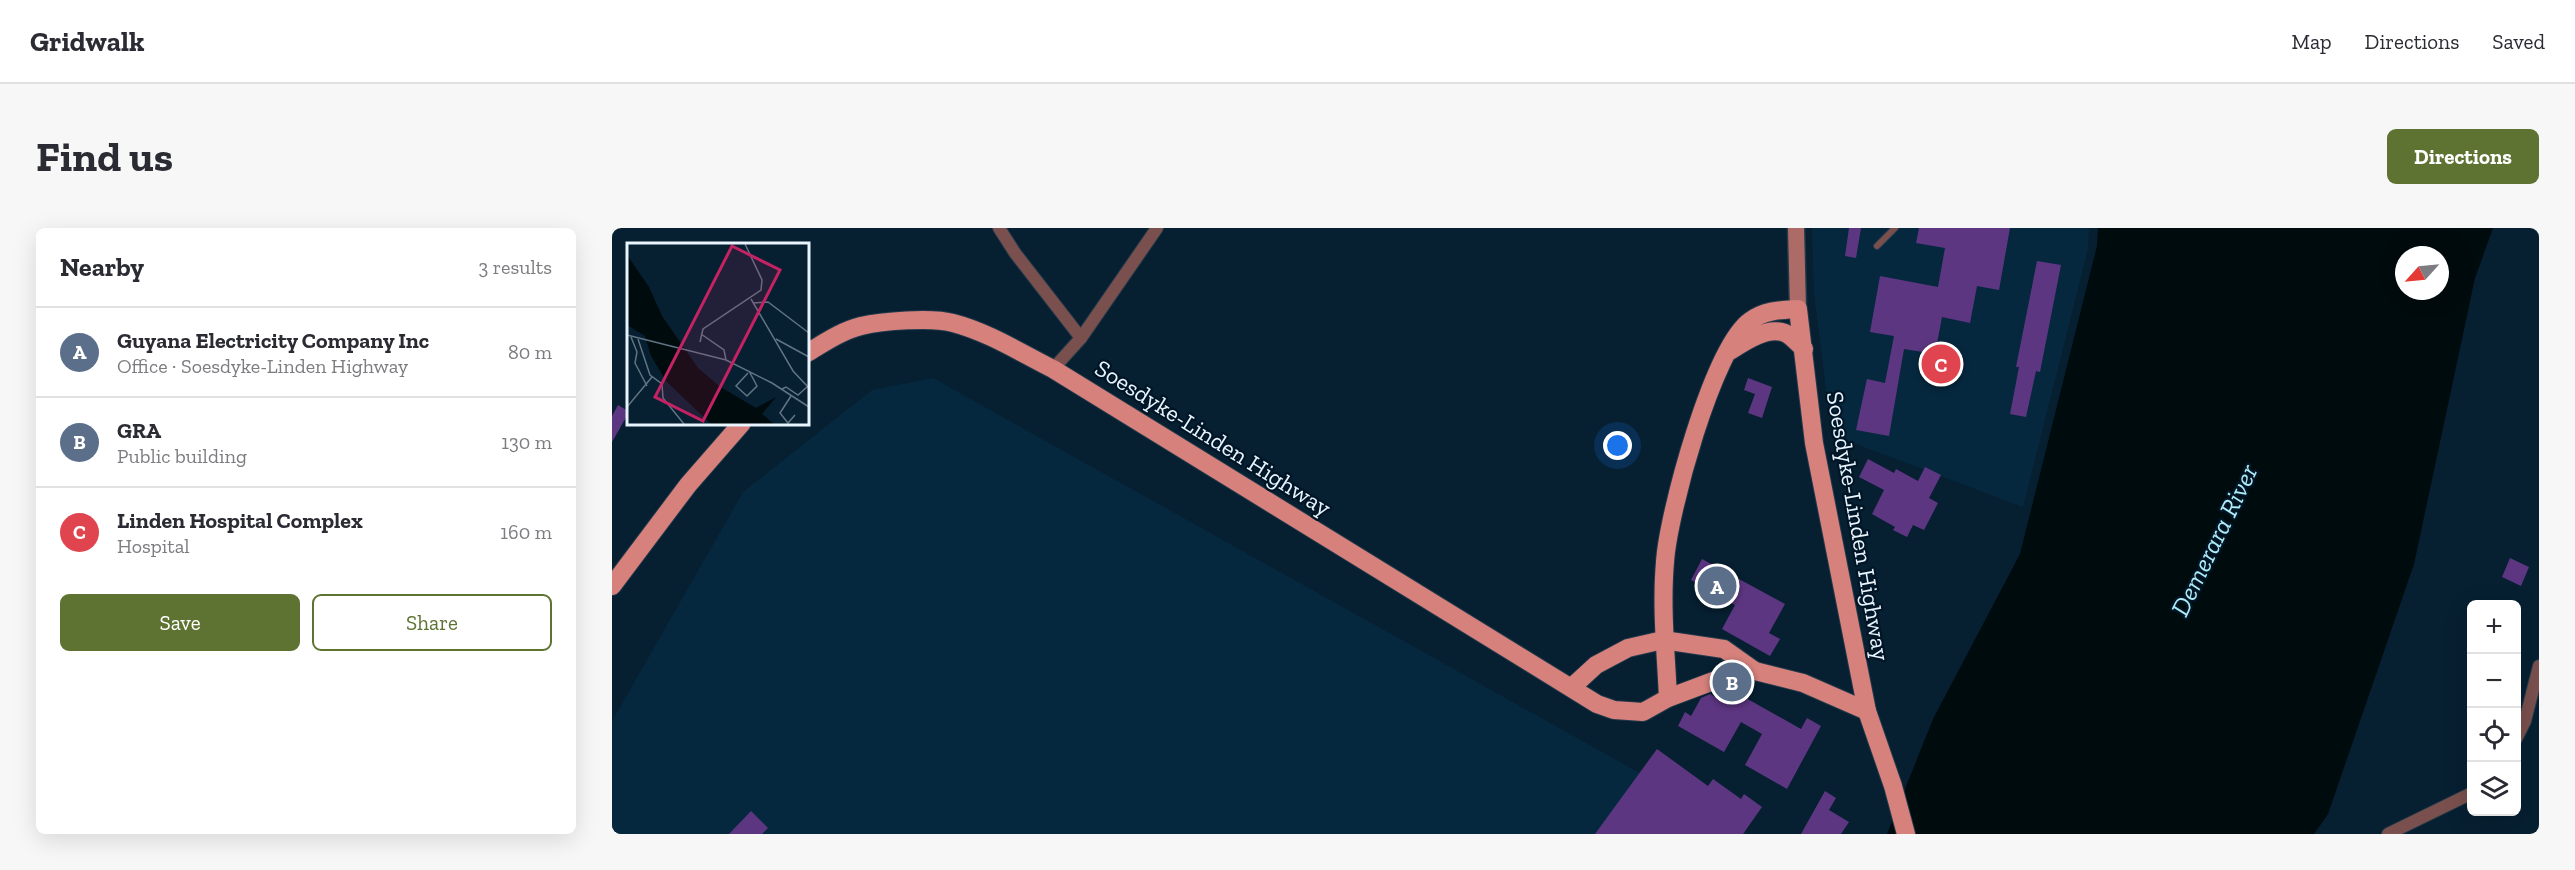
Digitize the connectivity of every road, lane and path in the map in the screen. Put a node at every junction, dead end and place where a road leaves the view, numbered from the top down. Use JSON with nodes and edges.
{"nodes":[{"id":1,"x":999,"y":228,"type":"edge"},
{"id":2,"x":1157,"y":228,"type":"edge"},
{"id":3,"x":1796,"y":228,"type":"edge"},
{"id":4,"x":1895,"y":228,"type":"edge"},
{"id":5,"x":1877,"y":246,"type":"dead end"},
{"id":6,"x":1798,"y":309,"type":"junction"},
{"id":7,"x":1081,"y":338,"type":"junction"},
{"id":8,"x":1804,"y":349,"type":"junction"},
{"id":9,"x":808,"y":352,"type":"edge"},
{"id":10,"x":1728,"y":352,"type":"junction"},
{"id":11,"x":1053,"y":369,"type":"junction"},
{"id":12,"x":741,"y":424,"type":"edge"},
{"id":13,"x":612,"y":586,"type":"edge"},
{"id":14,"x":1663,"y":640,"type":"junction"},
{"id":15,"x":2539,"y":666,"type":"edge"},
{"id":16,"x":1755,"y":671,"type":"junction"},
{"id":17,"x":1572,"y":687,"type":"junction"},
{"id":18,"x":1668,"y":698,"type":"junction"},
{"id":19,"x":1868,"y":711,"type":"junction"},
{"id":20,"x":2521,"y":730,"type":"edge"},
{"id":21,"x":2467,"y":795,"type":"edge"},
{"id":22,"x":1906,"y":834,"type":"edge"},
{"id":23,"x":2388,"y":834,"type":"edge"}],
"edges":[{"from":1,"to":7,"type":"street"},
{"from":2,"to":7,"type":"street"},
{"from":3,"to":6,"type":"street"},
{"from":4,"to":5,"type":"lane"},
{"from":6,"to":8,"type":"main road","name":"Soesdyke-Linden Highway"},
{"from":6,"to":10,"type":"main road"},
{"from":7,"to":11,"type":"street"},
{"from":8,"to":10,"type":"main road"},
{"from":8,"to":19,"type":"main road","name":"Soesdyke-Linden Highway"},
{"from":9,"to":11,"type":"main road","name":"Soesdyke-Linden Highway"},
{"from":10,"to":14,"type":"main road"},
{"from":11,"to":17,"type":"main road","name":"Soesdyke-Linden Highway"},
{"from":12,"to":13,"type":"main road"},
{"from":14,"to":16,"type":"main road","name":"Soesdyke-Linden Highway"},
{"from":14,"to":17,"type":"main road","name":"Soesdyke-Linden Highway"},
{"from":14,"to":18,"type":"main road"},
{"from":15,"to":20,"type":"street"},
{"from":16,"to":18,"type":"main road","name":"Soesdyke-Linden Highway"},
{"from":16,"to":19,"type":"main road","name":"Soesdyke-Linden Highway"},
{"from":17,"to":18,"type":"main road","name":"Soesdyke-Linden Highway"},
{"from":19,"to":22,"type":"main road","name":"Soesdyke-Linden Highway"},
{"from":21,"to":23,"type":"street"}]}
